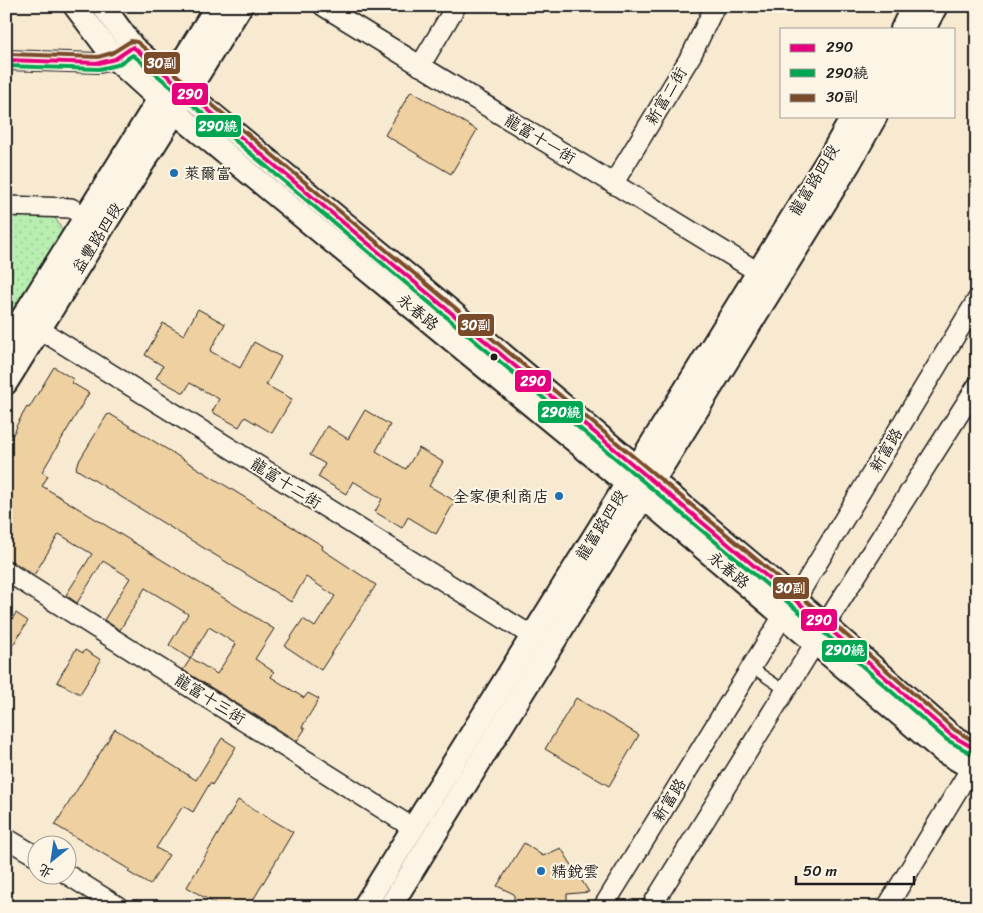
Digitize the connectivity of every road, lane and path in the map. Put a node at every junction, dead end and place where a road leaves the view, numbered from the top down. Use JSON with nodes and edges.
{"nodes":[{"id":1,"x":75,"y":6,"type":"edge"},
{"id":2,"x":103,"y":6,"type":"edge"},
{"id":3,"x":217,"y":6,"type":"edge"},
{"id":4,"x":241,"y":6,"type":"edge"},
{"id":5,"x":323,"y":6,"type":"edge"},
{"id":6,"x":456,"y":6,"type":"edge"},
{"id":7,"x":715,"y":6,"type":"edge"},
{"id":8,"x":913,"y":6,"type":"edge"},
{"id":9,"x":936,"y":6,"type":"edge"},
{"id":10,"x":902,"y":28,"type":"edge"},
{"id":11,"x":925,"y":28,"type":"edge"},
{"id":12,"x":124,"y":53,"type":"junction"},
{"id":13,"x":6,"y":60,"type":"edge"},
{"id":14,"x":420,"y":66,"type":"junction"},
{"id":15,"x":180,"y":87,"type":"junction"},
{"id":16,"x":167,"y":105,"type":"junction"},
{"id":17,"x":852,"y":118,"type":"edge"},
{"id":18,"x":875,"y":118,"type":"edge"},
{"id":19,"x":613,"y":184,"type":"junction"},
{"id":20,"x":6,"y":206,"type":"edge"},
{"id":21,"x":85,"y":216,"type":"junction"},
{"id":22,"x":758,"y":272,"type":"junction"},
{"id":23,"x":977,"y":300,"type":"edge"},
{"id":24,"x":39,"y":329,"type":"junction"},
{"id":25,"x":6,"y":344,"type":"edge"},
{"id":26,"x":6,"y":383,"type":"edge"},
{"id":27,"x":977,"y":386,"type":"edge"},
{"id":28,"x":640,"y":482,"type":"junction"},
{"id":29,"x":6,"y":571,"type":"edge"},
{"id":30,"x":789,"y":608,"type":"junction"},
{"id":31,"x":820,"y":634,"type":"junction"},
{"id":32,"x":532,"y":636,"type":"junction"},
{"id":33,"x":752,"y":667,"type":"junction"},
{"id":34,"x":786,"y":691,"type":"junction"},
{"id":35,"x":975,"y":763,"type":"edge"},
{"id":36,"x":413,"y":828,"type":"junction"},
{"id":37,"x":6,"y":838,"type":"edge"},
{"id":38,"x":28,"y":851,"type":"edge"},
{"id":39,"x":78,"y":881,"type":"edge"},
{"id":40,"x":119,"y":907,"type":"edge"},
{"id":41,"x":364,"y":907,"type":"edge"},
{"id":42,"x":390,"y":907,"type":"edge"},
{"id":43,"x":603,"y":907,"type":"edge"},
{"id":44,"x":651,"y":907,"type":"edge"},
{"id":45,"x":887,"y":907,"type":"edge"}],
"edges":[{"from":1,"to":12,"type":"street"},
{"from":2,"to":12,"type":"street"},
{"from":3,"to":15,"type":"street"},
{"from":4,"to":15,"type":"street"},
{"from":5,"to":14,"type":"street","name":"龍富十一街"},
{"from":6,"to":14,"type":"street"},
{"from":7,"to":19,"type":"street","name":"新富二街"},
{"from":8,"to":10,"type":"street"},
{"from":9,"to":11,"type":"street"},
{"from":12,"to":13,"type":"street"},
{"from":12,"to":15,"type":"street","name":"永春路"},
{"from":12,"to":16,"type":"street","name":"永春路"},
{"from":14,"to":19,"type":"street","name":"龍富十一街"},
{"from":15,"to":16,"type":"street","name":"益豐路四段"},
{"from":15,"to":28,"type":"street","name":"永春路"},
{"from":16,"to":21,"type":"street","name":"益豐路四段"},
{"from":16,"to":24,"type":"street","name":"益豐路四段"},
{"from":16,"to":28,"type":"street","name":"永春路"},
{"from":17,"to":22,"type":"street","name":"龍富路四段"},
{"from":18,"to":28,"type":"street","name":"龍富路四段"},
{"from":19,"to":22,"type":"street","name":"龍富十一街"},
{"from":20,"to":21,"type":"street"},
{"from":21,"to":25,"type":"street","name":"益豐路四段"},
{"from":22,"to":28,"type":"street","name":"龍富路四段"},
{"from":23,"to":30,"type":"street","name":"新富路"},
{"from":24,"to":26,"type":"street","name":"益豐路四段"},
{"from":24,"to":32,"type":"street","name":"龍富十二街"},
{"from":27,"to":31,"type":"street"},
{"from":28,"to":30,"type":"street","name":"永春路"},
{"from":28,"to":32,"type":"street","name":"龍富路四段"},
{"from":28,"to":42,"type":"street","name":"龍富路四段"},
{"from":29,"to":36,"type":"street","name":"龍富十三街"},
{"from":30,"to":31,"type":"street","name":"永春路"},
{"from":30,"to":33,"type":"street","name":"新富路"},
{"from":31,"to":34,"type":"street"},
{"from":31,"to":35,"type":"street","name":"永春路"},
{"from":32,"to":36,"type":"street","name":"龍富路四段"},
{"from":33,"to":34,"type":"lane"},
{"from":33,"to":43,"type":"street","name":"新富路"},
{"from":34,"to":44,"type":"street"},
{"from":35,"to":45,"type":"street"},
{"from":36,"to":41,"type":"street","name":"龍富路四段"},
{"from":37,"to":38,"type":"street"},
{"from":39,"to":40,"type":"street"}]}
